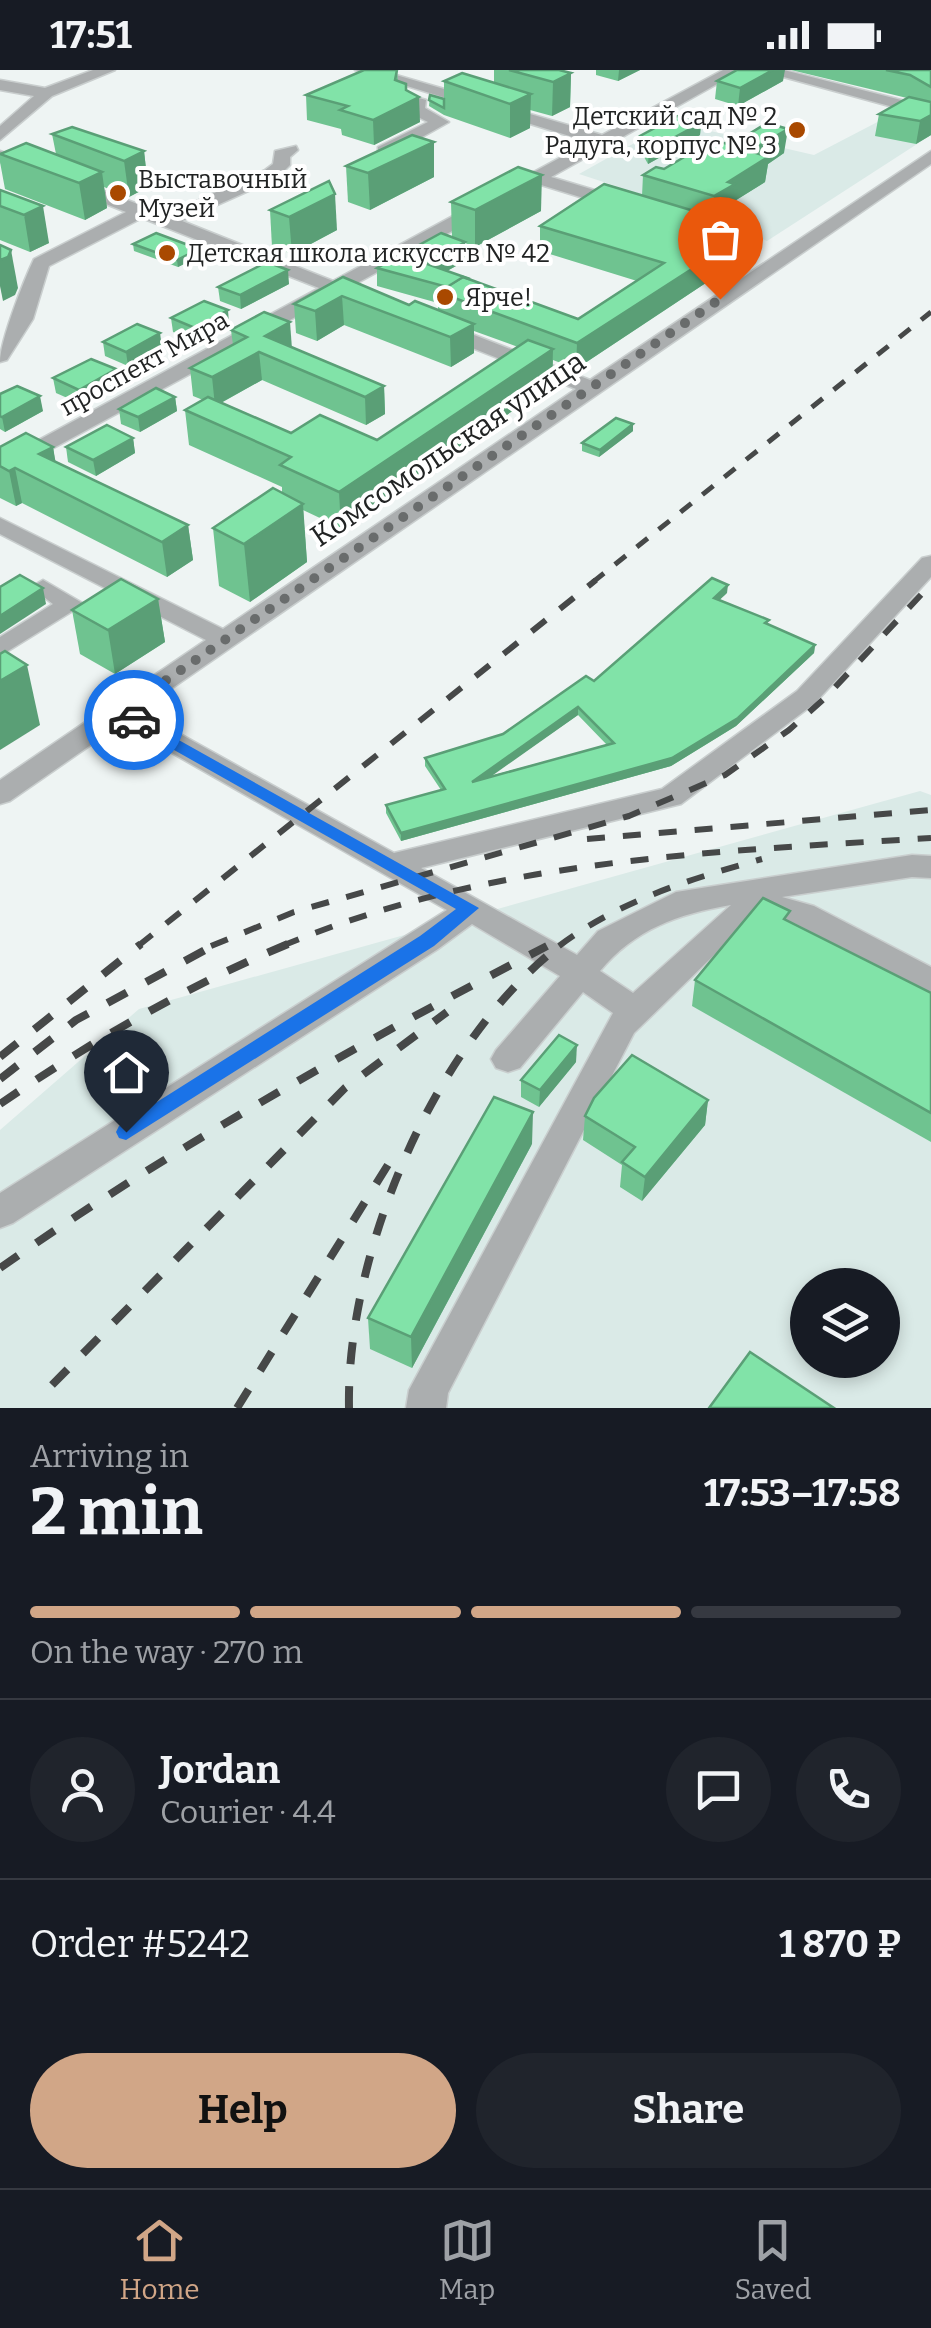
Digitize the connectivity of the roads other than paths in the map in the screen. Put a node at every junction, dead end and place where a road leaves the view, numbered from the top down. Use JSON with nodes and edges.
{"nodes":[{"id":1,"x":107,"y":70,"type":"edge"},
{"id":2,"x":363,"y":70,"type":"edge"},
{"id":3,"x":734,"y":70,"type":"edge"},
{"id":4,"x":766,"y":70,"type":"edge"},
{"id":5,"x":0,"y":84,"type":"edge"},
{"id":6,"x":497,"y":87,"type":"edge"},
{"id":7,"x":426,"y":88,"type":"junction"},
{"id":8,"x":46,"y":93,"type":"junction"},
{"id":9,"x":470,"y":101,"type":"junction"},
{"id":10,"x":931,"y":118,"type":"edge"},
{"id":11,"x":0,"y":136,"type":"edge"},
{"id":12,"x":604,"y":141,"type":"junction"},
{"id":13,"x":290,"y":150,"type":"dead end"},
{"id":14,"x":380,"y":153,"type":"edge"},
{"id":15,"x":0,"y":156,"type":"edge"},
{"id":16,"x":931,"y":156,"type":"edge"},
{"id":17,"x":535,"y":178,"type":"junction"},
{"id":18,"x":642,"y":210,"type":"edge"},
{"id":19,"x":140,"y":212,"type":"junction"},
{"id":20,"x":164,"y":224,"type":"junction"},
{"id":21,"x":333,"y":287,"type":"junction"},
{"id":22,"x":370,"y":301,"type":"edge"},
{"id":23,"x":426,"y":323,"type":"edge"},
{"id":24,"x":0,"y":356,"type":"edge"},
{"id":25,"x":591,"y":388,"type":"junction"},
{"id":26,"x":0,"y":470,"type":"edge"},
{"id":27,"x":0,"y":525,"type":"edge"},
{"id":28,"x":931,"y":562,"type":"edge"},
{"id":29,"x":42,"y":586,"type":"edge"},
{"id":30,"x":224,"y":638,"type":"junction"},
{"id":31,"x":0,"y":648,"type":"edge"},
{"id":32,"x":120,"y":712,"type":"junction"},
{"id":33,"x":0,"y":794,"type":"edge"},
{"id":34,"x":393,"y":864,"type":"junction"},
{"id":35,"x":931,"y":867,"type":"edge"},
{"id":36,"x":470,"y":908,"type":"junction"},
{"id":37,"x":580,"y":974,"type":"junction"},
{"id":38,"x":931,"y":982,"type":"edge"},
{"id":39,"x":635,"y":1012,"type":"junction"},
{"id":40,"x":508,"y":1059,"type":"dead end"},
{"id":41,"x":0,"y":1212,"type":"edge"},
{"id":42,"x":426,"y":1408,"type":"edge"}],
"edges":[{"from":1,"to":8,"type":"street"},
{"from":2,"to":7,"type":"street"},
{"from":3,"to":12,"type":"street","name":"проспект Мира"},
{"from":4,"to":10,"type":"street"},
{"from":5,"to":8,"type":"street"},
{"from":6,"to":9,"type":"street"},
{"from":7,"to":9,"type":"street"},
{"from":7,"to":14,"type":"street"},
{"from":8,"to":11,"type":"street"},
{"from":9,"to":12,"type":"street"},
{"from":12,"to":17,"type":"street","name":"проспект Мира"},
{"from":13,"to":20,"type":"street"},
{"from":15,"to":19,"type":"street"},
{"from":16,"to":25,"type":"street","name":"Комсомольская улица"},
{"from":17,"to":18,"type":"street"},
{"from":17,"to":21,"type":"street","name":"проспект Мира"},
{"from":19,"to":20,"type":"street"},
{"from":19,"to":24,"type":"street"},
{"from":20,"to":21,"type":"street"},
{"from":21,"to":22,"type":"street"},
{"from":21,"to":26,"type":"street","name":"проспект Мира"},
{"from":23,"to":25,"type":"street"},
{"from":25,"to":30,"type":"street","name":"Комсомольская улица"},
{"from":27,"to":30,"type":"street"},
{"from":28,"to":34,"type":"street"},
{"from":29,"to":31,"type":"street"},
{"from":30,"to":32,"type":"street","name":"Комсомольская улица"},
{"from":32,"to":33,"type":"street","name":"Комсомольская улица"},
{"from":32,"to":34,"type":"street"},
{"from":34,"to":36,"type":"street"},
{"from":35,"to":37,"type":"street"},
{"from":36,"to":37,"type":"street"},
{"from":36,"to":41,"type":"street"},
{"from":37,"to":39,"type":"street"},
{"from":37,"to":40,"type":"street"},
{"from":38,"to":39,"type":"street"},
{"from":39,"to":42,"type":"street"}]}
